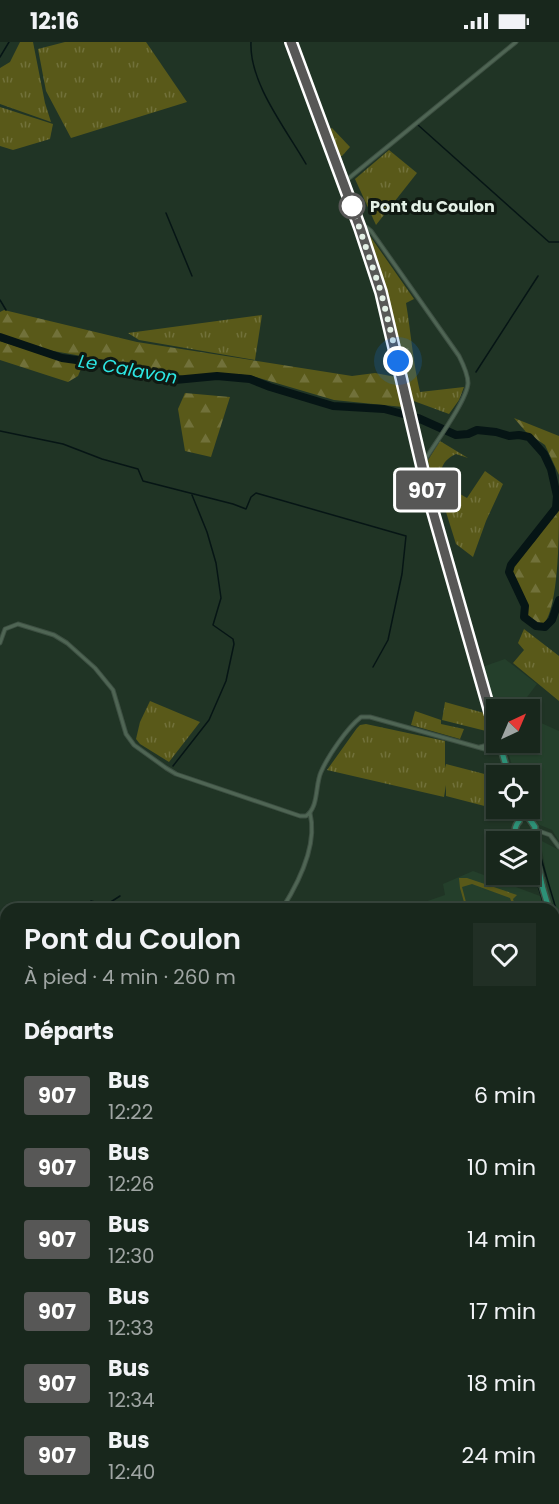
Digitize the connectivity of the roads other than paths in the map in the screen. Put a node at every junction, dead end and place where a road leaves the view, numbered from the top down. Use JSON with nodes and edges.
{"nodes":[{"id":1,"x":291,"y":42,"type":"edge"},
{"id":2,"x":516,"y":42,"type":"edge"},
{"id":3,"x":343,"y":183,"type":"junction"},
{"id":4,"x":360,"y":228,"type":"junction"},
{"id":5,"x":422,"y":465,"type":"junction"},
{"id":6,"x":0,"y":643,"type":"edge"},
{"id":7,"x":486,"y":699,"type":"edge"},
{"id":8,"x":486,"y":745,"type":"edge"},
{"id":9,"x":477,"y":747,"type":"junction"},
{"id":10,"x":486,"y":748,"type":"edge"},
{"id":11,"x":310,"y":813,"type":"junction"},
{"id":12,"x":528,"y":819,"type":"joint"},
{"id":13,"x":519,"y":821,"type":"joint"},
{"id":14,"x":515,"y":831,"type":"edge"},
{"id":15,"x":535,"y":831,"type":"edge"},
{"id":16,"x":540,"y":834,"type":"edge"},
{"id":17,"x":559,"y":847,"type":"edge"},
{"id":18,"x":540,"y":870,"type":"edge"},
{"id":19,"x":540,"y":879,"type":"edge"},
{"id":20,"x":542,"y":885,"type":"junction"},
{"id":21,"x":285,"y":903,"type":"edge"},
{"id":22,"x":547,"y":903,"type":"edge"}],
"edges":[{"from":1,"to":3,"type":"main road"},
{"from":2,"to":3,"type":"street"},
{"from":3,"to":4,"type":"main road"},
{"from":4,"to":5,"type":"main road"},
{"from":4,"to":5,"type":"street"},
{"from":5,"to":7,"type":"main road"},
{"from":6,"to":11,"type":"street"},
{"from":8,"to":9,"type":"street"},
{"from":9,"to":10,"type":"street"},
{"from":9,"to":11,"type":"street"},
{"from":11,"to":21,"type":"street"},
{"from":12,"to":13,"type":"main road"},
{"from":12,"to":15,"type":"main road"},
{"from":13,"to":14,"type":"main road"},
{"from":16,"to":17,"type":"street"},
{"from":18,"to":20,"type":"main road"},
{"from":19,"to":20,"type":"main road"},
{"from":20,"to":22,"type":"main road"}]}
